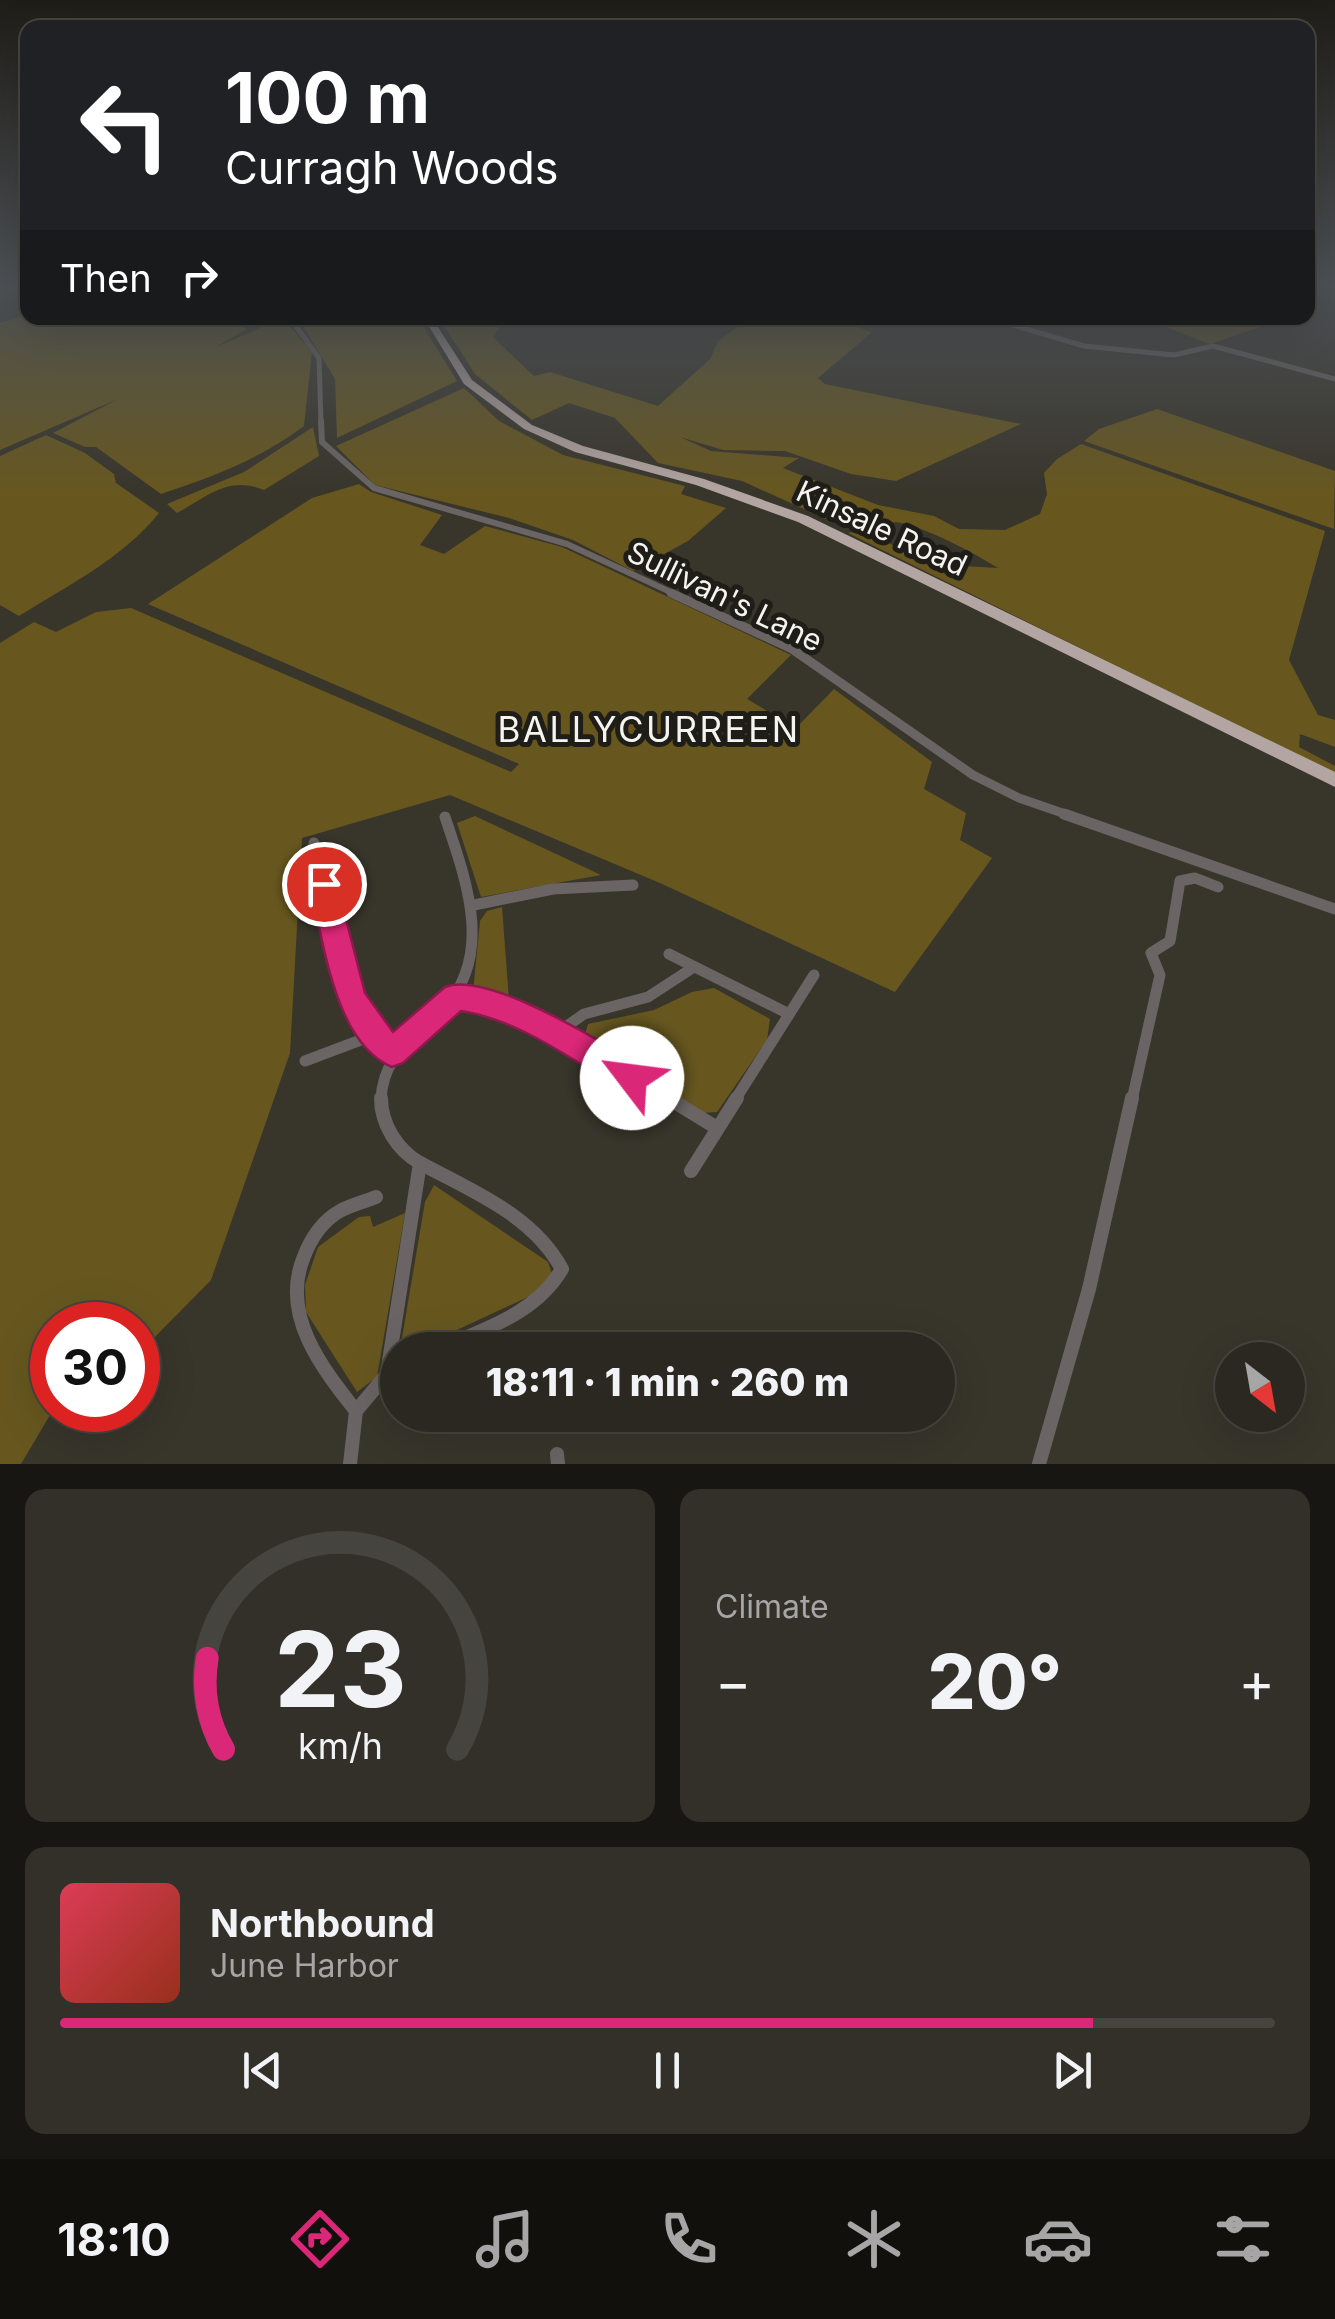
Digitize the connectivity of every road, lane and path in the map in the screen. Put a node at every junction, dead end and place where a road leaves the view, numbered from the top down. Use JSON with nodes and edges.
{"nodes":[{"id":1,"x":318,"y":356,"type":"edge"},
{"id":2,"x":452,"y":356,"type":"edge"},
{"id":3,"x":1248,"y":356,"type":"edge"},
{"id":4,"x":1335,"y":379,"type":"edge"},
{"id":5,"x":1335,"y":780,"type":"edge"},
{"id":6,"x":444,"y":816,"type":"dead end"},
{"id":7,"x":314,"y":844,"type":"dead end"},
{"id":8,"x":634,"y":885,"type":"dead end"},
{"id":9,"x":1218,"y":887,"type":"dead end"},
{"id":10,"x":474,"y":905,"type":"junction"},
{"id":11,"x":1335,"y":909,"type":"edge"},
{"id":12,"x":669,"y":954,"type":"dead end"},
{"id":13,"x":694,"y":967,"type":"junction"},
{"id":14,"x":814,"y":974,"type":"dead end"},
{"id":15,"x":456,"y":997,"type":"junction"},
{"id":16,"x":788,"y":1014,"type":"junction"},
{"id":17,"x":557,"y":1033,"type":"junction"},
{"id":18,"x":374,"y":1035,"type":"junction"},
{"id":19,"x":392,"y":1052,"type":"junction"},
{"id":20,"x":305,"y":1062,"type":"dead end"},
{"id":21,"x":717,"y":1128,"type":"junction"},
{"id":22,"x":420,"y":1163,"type":"junction"},
{"id":23,"x":692,"y":1171,"type":"dead end"},
{"id":24,"x":376,"y":1197,"type":"dead end"},
{"id":25,"x":397,"y":1332,"type":"edge"},
{"id":26,"x":474,"y":1332,"type":"edge"},
{"id":27,"x":380,"y":1385,"type":"edge"},
{"id":28,"x":356,"y":1412,"type":"junction"},
{"id":29,"x":350,"y":1464,"type":"edge"},
{"id":30,"x":1040,"y":1464,"type":"edge"}],
"edges":[{"from":1,"to":11,"type":"street","name":"Sullivan's Lane"},
{"from":2,"to":5,"type":"highway","name":"Kinsale Road"},
{"from":3,"to":4,"type":"street"},
{"from":6,"to":10,"type":"street"},
{"from":7,"to":18,"type":"street"},
{"from":8,"to":10,"type":"street"},
{"from":9,"to":30,"type":"street"},
{"from":10,"to":15,"type":"street"},
{"from":12,"to":13,"type":"street"},
{"from":13,"to":16,"type":"street"},
{"from":13,"to":17,"type":"street"},
{"from":14,"to":16,"type":"street"},
{"from":15,"to":17,"type":"street"},
{"from":15,"to":19,"type":"street"},
{"from":16,"to":21,"type":"street"},
{"from":17,"to":21,"type":"street"},
{"from":18,"to":19,"type":"street"},
{"from":18,"to":20,"type":"street"},
{"from":19,"to":22,"type":"street"},
{"from":21,"to":23,"type":"street"},
{"from":22,"to":25,"type":"street"},
{"from":22,"to":26,"type":"street"},
{"from":24,"to":28,"type":"street"},
{"from":27,"to":28,"type":"street"},
{"from":28,"to":29,"type":"street"}]}
